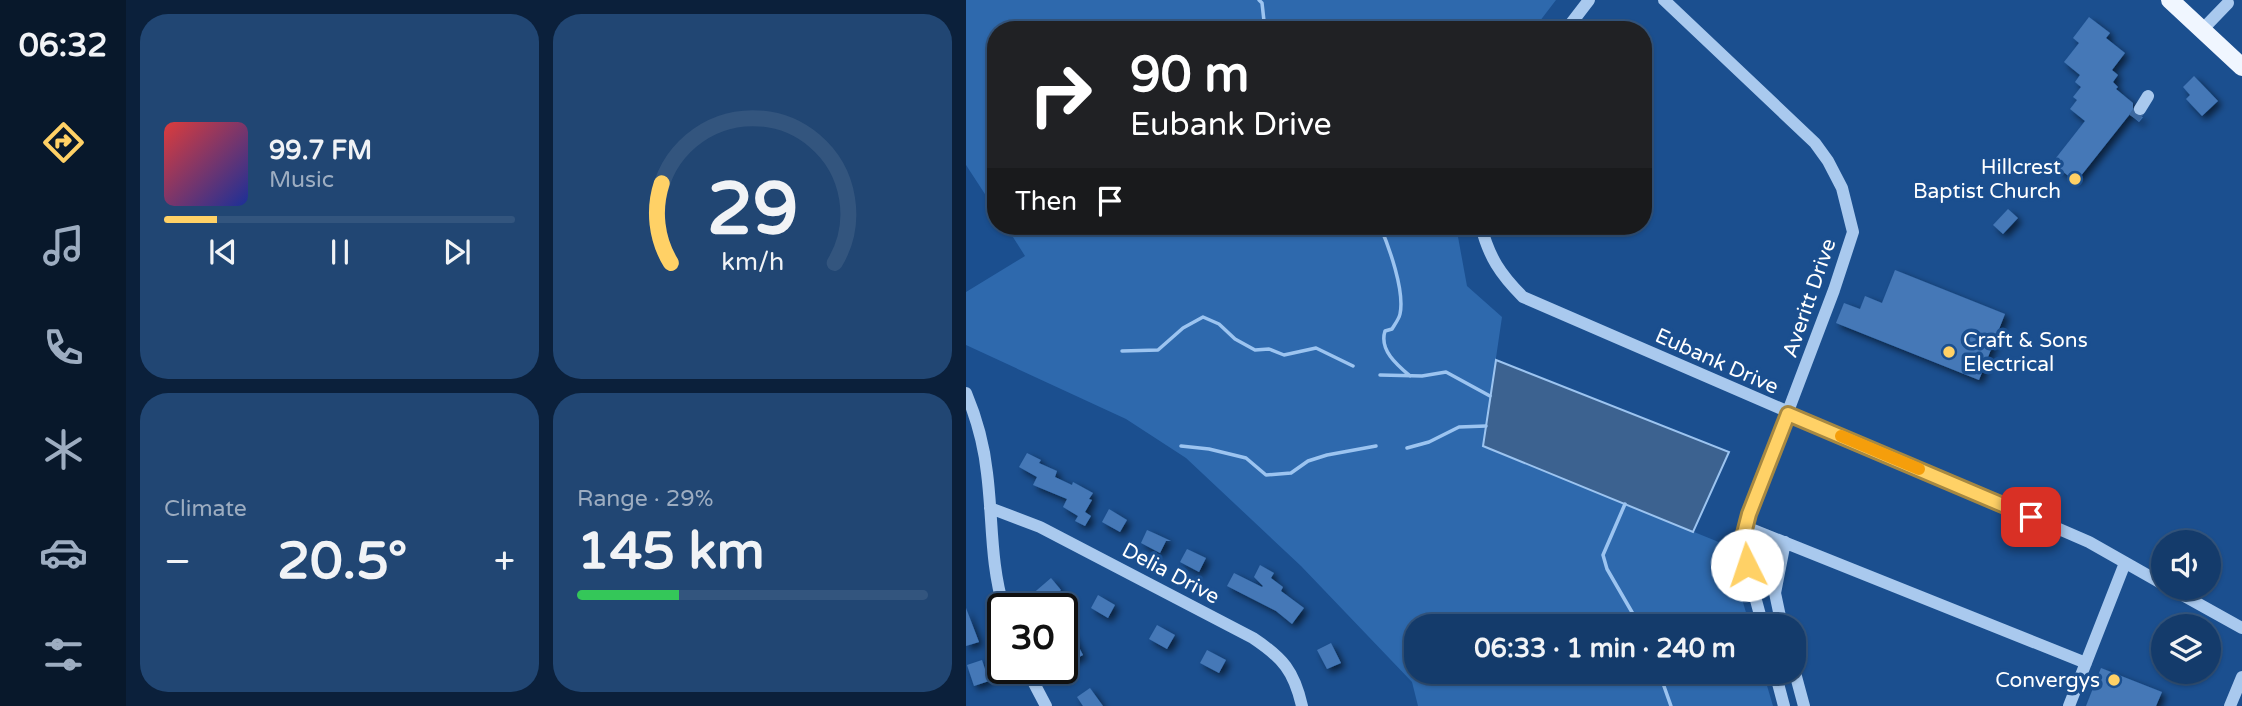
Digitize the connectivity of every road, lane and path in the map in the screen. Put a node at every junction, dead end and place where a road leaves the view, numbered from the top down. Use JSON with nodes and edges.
{"nodes":[{"id":1,"x":1589,"y":0,"type":"edge"},
{"id":2,"x":1664,"y":0,"type":"edge"},
{"id":3,"x":2176,"y":2,"type":"edge"},
{"id":4,"x":2228,"y":3,"type":"dead end"},
{"id":5,"x":1573,"y":21,"type":"edge"},
{"id":6,"x":2202,"y":30,"type":"junction"},
{"id":7,"x":2242,"y":67,"type":"edge"},
{"id":8,"x":2148,"y":96,"type":"dead end"},
{"id":9,"x":2140,"y":109,"type":"tunnel mouth"},
{"id":10,"x":1483,"y":235,"type":"edge"},
{"id":11,"x":966,"y":393,"type":"edge"},
{"id":12,"x":1788,"y":414,"type":"junction"},
{"id":13,"x":990,"y":508,"type":"junction"},
{"id":14,"x":1746,"y":527,"type":"junction"},
{"id":15,"x":1786,"y":542,"type":"junction"},
{"id":16,"x":2125,"y":563,"type":"junction"},
{"id":17,"x":2151,"y":577,"type":"edge"},
{"id":18,"x":1000,"y":593,"type":"edge"},
{"id":19,"x":2192,"y":600,"type":"edge"},
{"id":20,"x":1760,"y":614,"type":"edge"},
{"id":21,"x":1779,"y":614,"type":"edge"},
{"id":22,"x":2242,"y":628,"type":"edge"},
{"id":23,"x":2087,"y":663,"type":"junction"},
{"id":24,"x":2242,"y":677,"type":"edge"},
{"id":25,"x":1034,"y":684,"type":"edge"},
{"id":26,"x":1778,"y":684,"type":"edge"},
{"id":27,"x":1798,"y":684,"type":"edge"},
{"id":28,"x":1045,"y":706,"type":"edge"},
{"id":29,"x":1302,"y":706,"type":"edge"},
{"id":30,"x":1784,"y":706,"type":"edge"},
{"id":31,"x":1804,"y":706,"type":"edge"},
{"id":32,"x":2070,"y":706,"type":"edge"},
{"id":33,"x":2230,"y":706,"type":"edge"}],
"edges":[{"from":1,"to":5,"type":"street"},
{"from":2,"to":12,"type":"street","name":"Averitt Drive"},
{"from":3,"to":6,"type":"main road"},
{"from":4,"to":6,"type":"street"},
{"from":6,"to":7,"type":"main road"},
{"from":8,"to":9,"type":"street"},
{"from":10,"to":12,"type":"street","name":"Eubank Drive"},
{"from":11,"to":13,"type":"street"},
{"from":12,"to":14,"type":"street","name":"Averitt Drive"},
{"from":12,"to":16,"type":"street","name":"Eubank Drive"},
{"from":13,"to":18,"type":"street"},
{"from":13,"to":29,"type":"street","name":"Delia Drive"},
{"from":14,"to":15,"type":"street"},
{"from":14,"to":20,"type":"street","name":"Averitt Drive"},
{"from":15,"to":21,"type":"street"},
{"from":15,"to":23,"type":"street"},
{"from":16,"to":17,"type":"street","name":"Eubank Drive"},
{"from":16,"to":23,"type":"street"},
{"from":19,"to":22,"type":"street"},
{"from":23,"to":32,"type":"street"},
{"from":24,"to":33,"type":"street"},
{"from":25,"to":28,"type":"street"},
{"from":26,"to":30,"type":"street"},
{"from":27,"to":31,"type":"street"}]}
